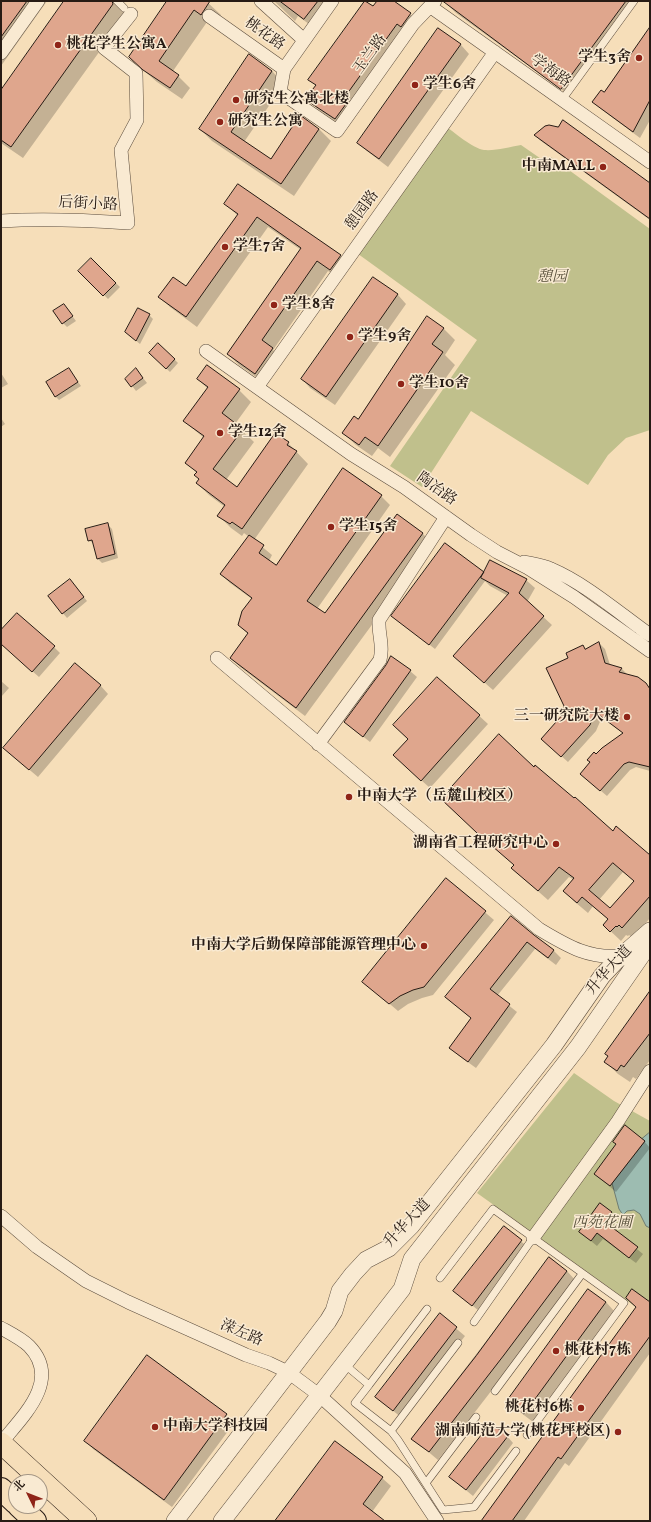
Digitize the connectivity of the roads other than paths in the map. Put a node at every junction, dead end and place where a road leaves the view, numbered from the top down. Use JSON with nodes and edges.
{"nodes":[{"id":1,"x":38,"y":1,"type":"edge"},
{"id":2,"x":117,"y":1,"type":"edge"},
{"id":3,"x":261,"y":1,"type":"edge"},
{"id":4,"x":332,"y":1,"type":"edge"},
{"id":5,"x":634,"y":1,"type":"edge"},
{"id":6,"x":433,"y":4,"type":"edge"},
{"id":7,"x":127,"y":11,"type":"joint"},
{"id":8,"x":209,"y":16,"type":"dead end"},
{"id":9,"x":304,"y":40,"type":"junction"},
{"id":10,"x":495,"y":52,"type":"junction"},
{"id":11,"x":1,"y":53,"type":"edge"},
{"id":12,"x":284,"y":69,"type":"junction"},
{"id":13,"x":562,"y":100,"type":"junction"},
{"id":14,"x":337,"y":131,"type":"joint"},
{"id":15,"x":648,"y":156,"type":"edge"},
{"id":16,"x":1,"y":221,"type":"edge"},
{"id":17,"x":206,"y":351,"type":"dead end"},
{"id":18,"x":257,"y":387,"type":"junction"},
{"id":19,"x":446,"y":517,"type":"junction"},
{"id":20,"x":514,"y":561,"type":"junction"},
{"id":21,"x":650,"y":635,"type":"edge"},
{"id":22,"x":650,"y":651,"type":"edge"},
{"id":23,"x":217,"y":658,"type":"dead end"},
{"id":24,"x":318,"y":744,"type":"junction"},
{"id":25,"x":650,"y":930,"type":"edge"},
{"id":26,"x":647,"y":948,"type":"edge"},
{"id":27,"x":621,"y":956,"type":"junction"},
{"id":28,"x":650,"y":1071,"type":"edge"},
{"id":29,"x":1,"y":1216,"type":"edge"},
{"id":30,"x":533,"y":1238,"type":"junction"},
{"id":31,"x":582,"y":1274,"type":"junction"},
{"id":32,"x":440,"y":1278,"type":"dead end"},
{"id":33,"x":427,"y":1309,"type":"dead end"},
{"id":34,"x":474,"y":1322,"type":"dead end"},
{"id":35,"x":1,"y":1328,"type":"edge"},
{"id":36,"x":458,"y":1343,"type":"dead end"},
{"id":37,"x":343,"y":1364,"type":"junction"},
{"id":38,"x":288,"y":1372,"type":"junction"},
{"id":39,"x":369,"y":1385,"type":"junction"},
{"id":40,"x":495,"y":1391,"type":"dead end"},
{"id":41,"x":319,"y":1395,"type":"junction"},
{"id":42,"x":476,"y":1417,"type":"dead end"},
{"id":43,"x":391,"y":1431,"type":"junction"},
{"id":44,"x":527,"y":1436,"type":"dead end"},
{"id":45,"x":1,"y":1443,"type":"edge"},
{"id":46,"x":516,"y":1451,"type":"dead end"},
{"id":47,"x":426,"y":1483,"type":"junction"},
{"id":48,"x":28,"y":1514,"type":"edge"},
{"id":49,"x":35,"y":1521,"type":"edge"},
{"id":50,"x":86,"y":1521,"type":"edge"},
{"id":51,"x":175,"y":1521,"type":"edge"},
{"id":52,"x":222,"y":1521,"type":"edge"},
{"id":53,"x":437,"y":1521,"type":"edge"}],
"edges":[{"from":1,"to":11,"type":"street"},
{"from":2,"to":7,"type":"lane"},
{"from":3,"to":9,"type":"street","name":"桃花路"},
{"from":4,"to":9,"type":"street"},
{"from":5,"to":13,"type":"lane"},
{"from":6,"to":10,"type":"street","name":"学海路"},
{"from":6,"to":14,"type":"street","name":"玉兰路"},
{"from":7,"to":16,"type":"street","name":"后街小路"},
{"from":8,"to":12,"type":"street","name":"桃花路"},
{"from":9,"to":12,"type":"street"},
{"from":10,"to":13,"type":"street","name":"学海路"},
{"from":10,"to":18,"type":"street","name":"憩园路"},
{"from":12,"to":14,"type":"street","name":"桃花路"},
{"from":13,"to":15,"type":"street","name":"学海路"},
{"from":17,"to":18,"type":"street","name":"陶冶路"},
{"from":18,"to":19,"type":"street","name":"陶冶路"},
{"from":19,"to":20,"type":"street","name":"陶冶路"},
{"from":19,"to":24,"type":"street"},
{"from":20,"to":21,"type":"street"},
{"from":20,"to":22,"type":"street","name":"陶冶路"},
{"from":23,"to":24,"type":"street"},
{"from":24,"to":27,"type":"street"},
{"from":25,"to":27,"type":"street","name":"升华大道"},
{"from":26,"to":27,"type":"street"},
{"from":26,"to":37,"type":"street","name":"升华大道"},
{"from":27,"to":38,"type":"street","name":"升华大道"},
{"from":28,"to":30,"type":"street"},
{"from":29,"to":38,"type":"street","name":"溁左路"},
{"from":30,"to":31,"type":"lane"},
{"from":30,"to":32,"type":"lane"},
{"from":30,"to":34,"type":"lane"},
{"from":31,"to":40,"type":"lane"},
{"from":31,"to":44,"type":"lane"},
{"from":33,"to":39,"type":"lane"},
{"from":35,"to":45,"type":"street"},
{"from":36,"to":43,"type":"lane"},
{"from":37,"to":39,"type":"lane"},
{"from":37,"to":41,"type":"street","name":"升华大道"},
{"from":38,"to":41,"type":"street","name":"溁左路"},
{"from":38,"to":51,"type":"street","name":"升华大道"},
{"from":39,"to":43,"type":"lane"},
{"from":41,"to":52,"type":"street","name":"升华大道"},
{"from":41,"to":53,"type":"street","name":"溁左路"},
{"from":42,"to":47,"type":"lane"},
{"from":43,"to":47,"type":"lane"},
{"from":45,"to":50,"type":"main road"},
{"from":46,"to":47,"type":"lane"},
{"from":48,"to":49,"type":"highway"}]}
